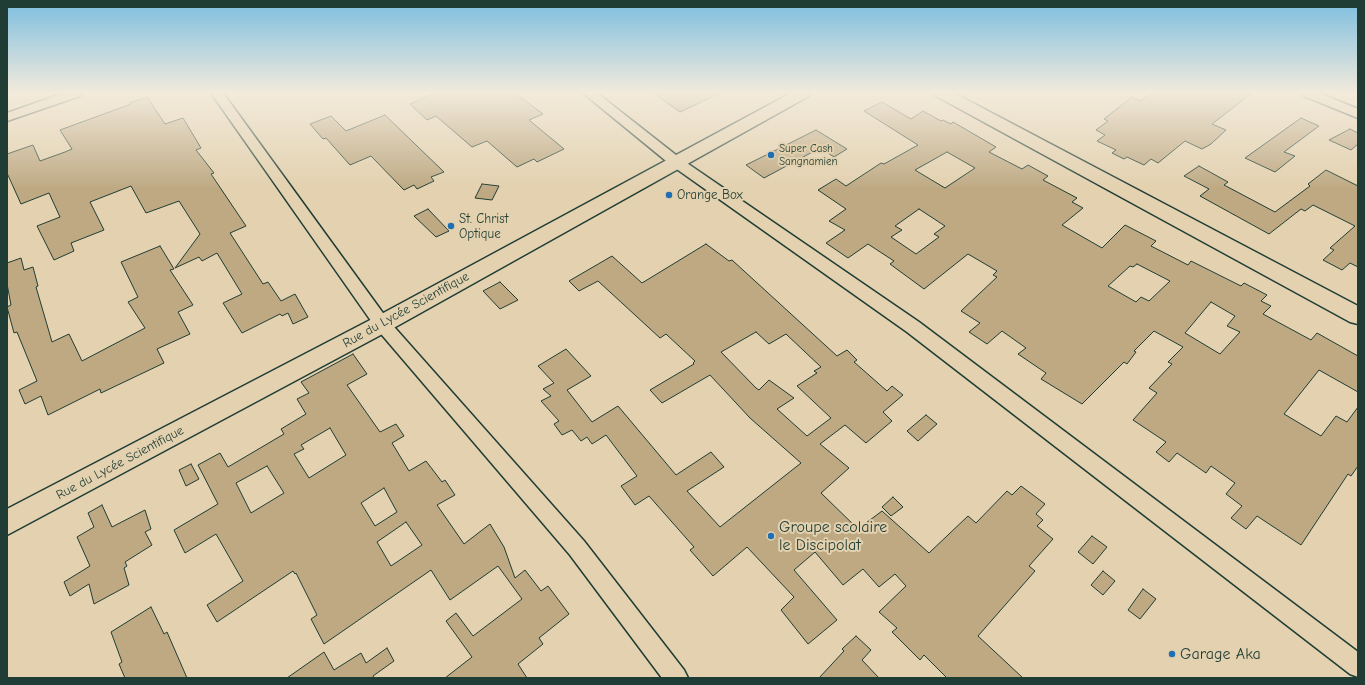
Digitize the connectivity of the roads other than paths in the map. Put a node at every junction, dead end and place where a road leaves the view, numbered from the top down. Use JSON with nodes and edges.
{"nodes":[{"id":1,"x":240,"y":125,"type":"edge"},
{"id":2,"x":629,"y":125,"type":"edge"},
{"id":3,"x":744,"y":125,"type":"edge"},
{"id":4,"x":1002,"y":125,"type":"edge"},
{"id":5,"x":676,"y":162,"type":"junction"},
{"id":6,"x":1358,"y":316,"type":"edge"},
{"id":7,"x":382,"y":324,"type":"junction"},
{"id":8,"x":7,"y":523,"type":"edge"},
{"id":9,"x":1358,"y":666,"type":"edge"},
{"id":10,"x":1358,"y":672,"type":"edge"},
{"id":11,"x":676,"y":678,"type":"edge"},
{"id":12,"x":1355,"y":678,"type":"edge"}],
"edges":[{"from":1,"to":7,"type":"street"},
{"from":2,"to":5,"type":"street"},
{"from":3,"to":5,"type":"street","name":"Rue du Lycée Scientifique"},
{"from":4,"to":6,"type":"street"},
{"from":5,"to":7,"type":"street","name":"Rue du Lycée Scientifique"},
{"from":5,"to":9,"type":"street"},
{"from":7,"to":8,"type":"street","name":"Rue du Lycée Scientifique"},
{"from":7,"to":11,"type":"street"},
{"from":10,"to":12,"type":"street"}]}
